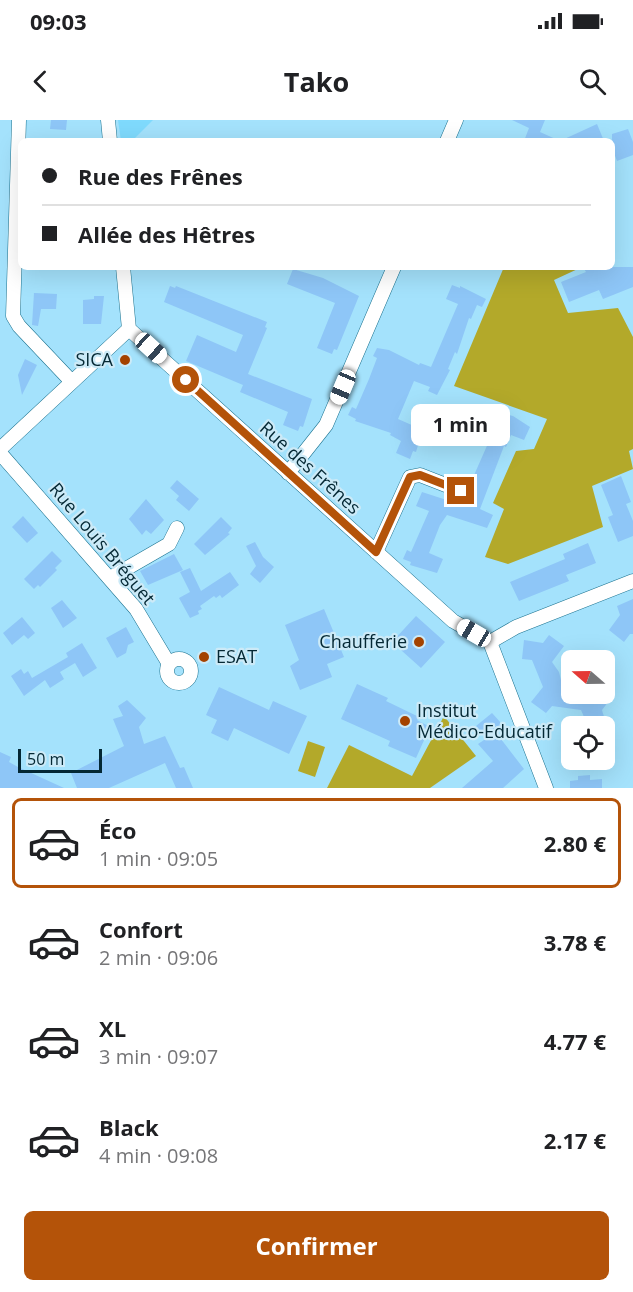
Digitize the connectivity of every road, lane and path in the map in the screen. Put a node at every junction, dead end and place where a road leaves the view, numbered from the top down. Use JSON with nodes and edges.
{"nodes":[{"id":1,"x":19,"y":120,"type":"edge"},
{"id":2,"x":108,"y":120,"type":"edge"},
{"id":3,"x":456,"y":120,"type":"edge"},
{"id":4,"x":19,"y":138,"type":"edge"},
{"id":5,"x":110,"y":138,"type":"edge"},
{"id":6,"x":448,"y":138,"type":"edge"},
{"id":7,"x":18,"y":159,"type":"edge"},
{"id":8,"x":123,"y":270,"type":"edge"},
{"id":9,"x":393,"y":270,"type":"edge"},
{"id":10,"x":129,"y":329,"type":"junction"},
{"id":11,"x":72,"y":382,"type":"junction"},
{"id":12,"x":0,"y":451,"type":"edge"},
{"id":13,"x":288,"y":473,"type":"junction"},
{"id":14,"x":461,"y":491,"type":"dead end"},
{"id":15,"x":177,"y":528,"type":"dead end"},
{"id":16,"x":376,"y":552,"type":"junction"},
{"id":17,"x":110,"y":578,"type":"junction"},
{"id":18,"x":633,"y":581,"type":"edge"},
{"id":19,"x":490,"y":642,"type":"junction"},
{"id":20,"x":169,"y":664,"type":"dead end"},
{"id":21,"x":546,"y":788,"type":"edge"}],
"edges":[{"from":1,"to":4,"type":"street"},
{"from":2,"to":5,"type":"street"},
{"from":3,"to":6,"type":"street"},
{"from":7,"to":11,"type":"street"},
{"from":8,"to":10,"type":"street"},
{"from":9,"to":13,"type":"street"},
{"from":10,"to":11,"type":"street"},
{"from":10,"to":13,"type":"street","name":"Rue des Frênes"},
{"from":11,"to":12,"type":"street"},
{"from":12,"to":17,"type":"street","name":"Rue Louis Bréguet"},
{"from":13,"to":16,"type":"street","name":"Rue des Frênes"},
{"from":14,"to":16,"type":"street"},
{"from":15,"to":17,"type":"street"},
{"from":16,"to":19,"type":"street","name":"Rue des Frênes"},
{"from":17,"to":20,"type":"street","name":"Rue Louis Bréguet"},
{"from":18,"to":19,"type":"street"},
{"from":19,"to":21,"type":"street"}]}
